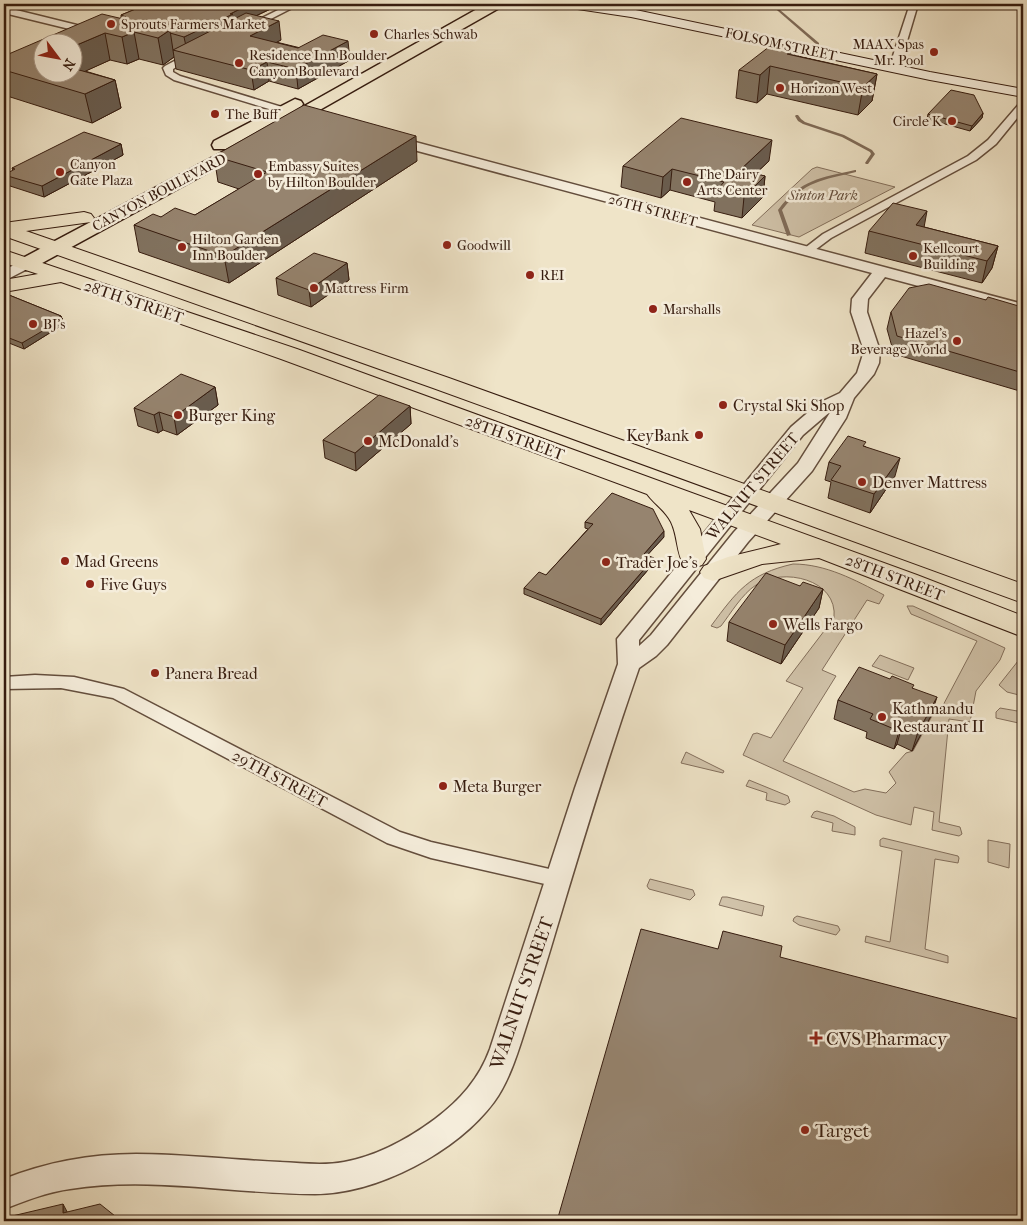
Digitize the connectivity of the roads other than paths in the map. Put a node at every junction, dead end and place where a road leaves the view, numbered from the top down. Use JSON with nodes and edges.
{"nodes":[{"id":1,"x":13,"y":4,"type":"edge"},
{"id":2,"x":296,"y":4,"type":"edge"},
{"id":3,"x":475,"y":4,"type":"edge"},
{"id":4,"x":496,"y":4,"type":"edge"},
{"id":5,"x":570,"y":4,"type":"edge"},
{"id":6,"x":605,"y":4,"type":"edge"},
{"id":7,"x":914,"y":4,"type":"edge"},
{"id":8,"x":4,"y":10,"type":"edge"},
{"id":9,"x":632,"y":13,"type":"junction"},
{"id":10,"x":38,"y":17,"type":"junction"},
{"id":11,"x":238,"y":32,"type":"edge"},
{"id":12,"x":102,"y":34,"type":"edge"},
{"id":13,"x":202,"y":49,"type":"edge"},
{"id":14,"x":894,"y":68,"type":"junction"},
{"id":15,"x":930,"y":76,"type":"junction"},
{"id":16,"x":1023,"y":93,"type":"edge"},
{"id":17,"x":1023,"y":100,"type":"edge"},
{"id":18,"x":1023,"y":105,"type":"edge"},
{"id":19,"x":282,"y":110,"type":"junction"},
{"id":20,"x":308,"y":117,"type":"junction"},
{"id":21,"x":377,"y":136,"type":"edge"},
{"id":22,"x":92,"y":220,"type":"junction"},
{"id":23,"x":4,"y":228,"type":"edge"},
{"id":24,"x":46,"y":245,"type":"junction"},
{"id":25,"x":807,"y":251,"type":"junction"},
{"id":26,"x":86,"y":259,"type":"junction"},
{"id":27,"x":9,"y":262,"type":"edge"},
{"id":28,"x":881,"y":272,"type":"junction"},
{"id":29,"x":62,"y":276,"type":"junction"},
{"id":30,"x":4,"y":286,"type":"edge"},
{"id":31,"x":1023,"y":309,"type":"edge"},
{"id":32,"x":846,"y":397,"type":"junction"},
{"id":33,"x":651,"y":486,"type":"junction"},
{"id":34,"x":747,"y":493,"type":"junction"},
{"id":35,"x":772,"y":502,"type":"junction"},
{"id":36,"x":728,"y":515,"type":"junction"},
{"id":37,"x":752,"y":524,"type":"junction"},
{"id":38,"x":828,"y":551,"type":"junction"},
{"id":39,"x":703,"y":565,"type":"junction"},
{"id":40,"x":1023,"y":594,"type":"edge"},
{"id":41,"x":1023,"y":627,"type":"edge"},
{"id":42,"x":4,"y":683,"type":"edge"},
{"id":43,"x":558,"y":879,"type":"junction"},
{"id":44,"x":4,"y":1194,"type":"edge"}],
"edges":[{"from":1,"to":10,"type":"street"},
{"from":2,"to":11,"type":"street"},
{"from":3,"to":19,"type":"main road","name":"CANYON BOULEVARD"},
{"from":4,"to":20,"type":"main road","name":"CANYON BOULEVARD"},
{"from":5,"to":9,"type":"main road","name":"FOLSOM STREET"},
{"from":6,"to":9,"type":"main road","name":"FOLSOM STREET"},
{"from":7,"to":14,"type":"street"},
{"from":8,"to":10,"type":"street"},
{"from":9,"to":14,"type":"main road","name":"FOLSOM STREET"},
{"from":10,"to":12,"type":"street"},
{"from":13,"to":19,"type":"street"},
{"from":14,"to":15,"type":"main road","name":"FOLSOM STREET"},
{"from":15,"to":16,"type":"main road","name":"FOLSOM STREET"},
{"from":15,"to":17,"type":"main road","name":"FOLSOM STREET"},
{"from":18,"to":25,"type":"street"},
{"from":19,"to":20,"type":"street"},
{"from":19,"to":22,"type":"main road","name":"CANYON BOULEVARD"},
{"from":20,"to":22,"type":"main road","name":"CANYON BOULEVARD"},
{"from":21,"to":25,"type":"street","name":"26TH STREET"},
{"from":22,"to":23,"type":"highway"},
{"from":22,"to":24,"type":"main road","name":"CANYON BOULEVARD"},
{"from":22,"to":26,"type":"highway"},
{"from":23,"to":24,"type":"highway","name":"28TH STREET"},
{"from":24,"to":26,"type":"highway","name":"28TH STREET"},
{"from":24,"to":27,"type":"main road","name":"CANYON BOULEVARD"},
{"from":25,"to":28,"type":"street","name":"26TH STREET"},
{"from":26,"to":34,"type":"highway","name":"28TH STREET"},
{"from":27,"to":29,"type":"highway","name":"28TH STREET"},
{"from":28,"to":31,"type":"street","name":"26TH STREET"},
{"from":28,"to":32,"type":"street","name":"WALNUT STREET"},
{"from":29,"to":30,"type":"highway"},
{"from":29,"to":33,"type":"highway","name":"28TH STREET"},
{"from":32,"to":34,"type":"street","name":"WALNUT STREET"},
{"from":32,"to":35,"type":"street","name":"WALNUT STREET"},
{"from":33,"to":36,"type":"highway","name":"28TH STREET"},
{"from":33,"to":39,"type":"highway"},
{"from":34,"to":35,"type":"highway","name":"28TH STREET"},
{"from":34,"to":36,"type":"street","name":"WALNUT STREET"},
{"from":35,"to":37,"type":"street","name":"WALNUT STREET"},
{"from":35,"to":40,"type":"highway","name":"28TH STREET"},
{"from":36,"to":37,"type":"highway","name":"28TH STREET"},
{"from":36,"to":39,"type":"street","name":"WALNUT STREET"},
{"from":37,"to":38,"type":"highway","name":"28TH STREET"},
{"from":37,"to":39,"type":"street","name":"WALNUT STREET"},
{"from":38,"to":39,"type":"highway"},
{"from":38,"to":41,"type":"highway","name":"28TH STREET"},
{"from":39,"to":43,"type":"street","name":"WALNUT STREET"},
{"from":42,"to":43,"type":"street","name":"29TH STREET"},
{"from":43,"to":44,"type":"street","name":"WALNUT STREET"}]}
